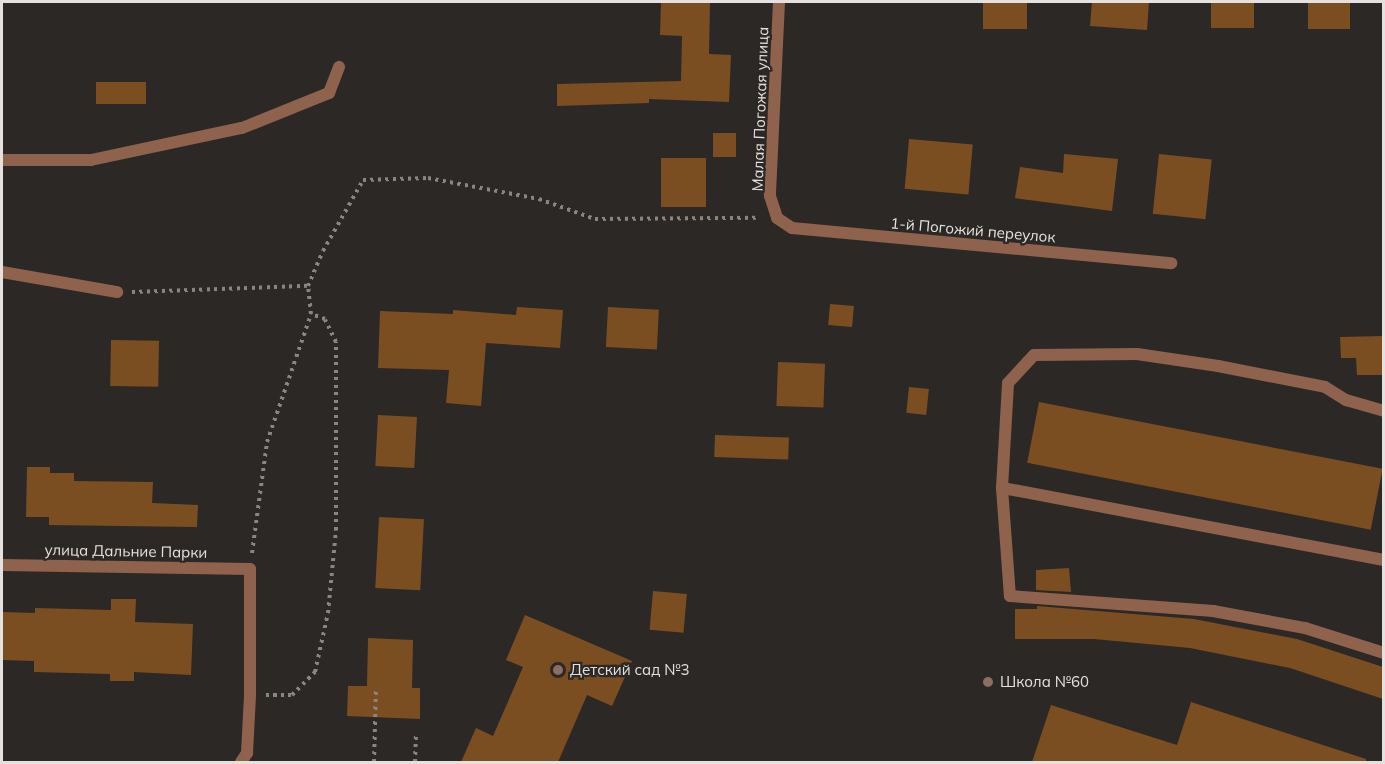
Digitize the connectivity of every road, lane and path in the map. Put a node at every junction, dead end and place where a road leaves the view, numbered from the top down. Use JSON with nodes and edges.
{"nodes":[{"id":1,"x":779,"y":2,"type":"edge"},
{"id":2,"x":339,"y":67,"type":"dead end"},
{"id":3,"x":2,"y":160,"type":"edge"},
{"id":4,"x":777,"y":218,"type":"junction"},
{"id":5,"x":1171,"y":263,"type":"dead end"},
{"id":6,"x":2,"y":272,"type":"edge"},
{"id":7,"x":308,"y":286,"type":"junction"},
{"id":8,"x":117,"y":292,"type":"joint"},
{"id":9,"x":311,"y":314,"type":"junction"},
{"id":10,"x":1383,"y":411,"type":"edge"},
{"id":11,"x":1002,"y":488,"type":"junction"},
{"id":12,"x":1383,"y":560,"type":"edge"},
{"id":13,"x":2,"y":565,"type":"edge"},
{"id":14,"x":250,"y":570,"type":"junction"},
{"id":15,"x":1383,"y":653,"type":"edge"},
{"id":16,"x":376,"y":687,"type":"dead end"},
{"id":17,"x":250,"y":695,"type":"junction"},
{"id":18,"x":416,"y":732,"type":"dead end"},
{"id":19,"x":241,"y":762,"type":"edge"},
{"id":20,"x":374,"y":762,"type":"edge"},
{"id":21,"x":415,"y":762,"type":"edge"}],
"edges":[{"from":1,"to":4,"type":"street","name":"Малая Погожая улица"},
{"from":2,"to":3,"type":"street"},
{"from":4,"to":5,"type":"street","name":"1-й Погожий переулок"},
{"from":4,"to":7,"type":"path"},
{"from":6,"to":8,"type":"street"},
{"from":7,"to":8,"type":"path"},
{"from":7,"to":9,"type":"path"},
{"from":9,"to":14,"type":"path"},
{"from":9,"to":17,"type":"path"},
{"from":10,"to":11,"type":"street"},
{"from":11,"to":12,"type":"street"},
{"from":11,"to":15,"type":"street"},
{"from":13,"to":14,"type":"street","name":"улица Дальние Парки"},
{"from":14,"to":17,"type":"street"},
{"from":16,"to":20,"type":"path"},
{"from":17,"to":19,"type":"street"},
{"from":18,"to":21,"type":"path"}]}
